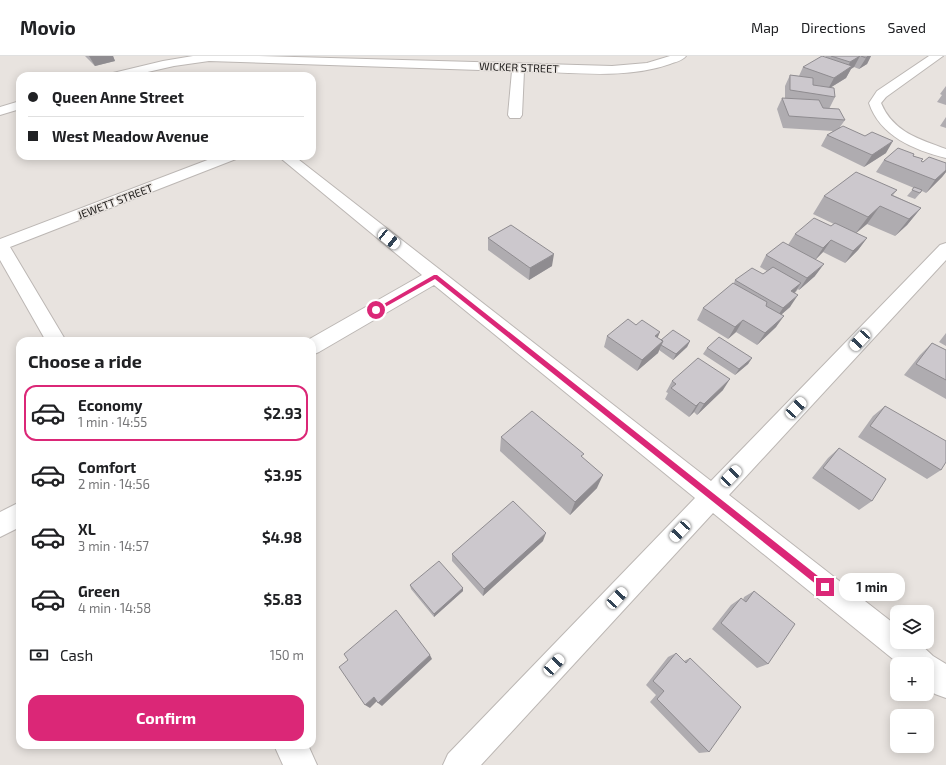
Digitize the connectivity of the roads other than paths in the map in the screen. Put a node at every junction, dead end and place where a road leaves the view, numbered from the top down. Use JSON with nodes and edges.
{"nodes":[{"id":1,"x":680,"y":56,"type":"edge"},
{"id":2,"x":937,"y":56,"type":"edge"},
{"id":3,"x":164,"y":60,"type":"edge"},
{"id":4,"x":477,"y":61,"type":"edge"},
{"id":5,"x":518,"y":68,"type":"junction"},
{"id":6,"x":129,"y":72,"type":"edge"},
{"id":7,"x":180,"y":72,"type":"dead end"},
{"id":8,"x":16,"y":106,"type":"edge"},
{"id":9,"x":0,"y":110,"type":"edge"},
{"id":10,"x":515,"y":115,"type":"dead end"},
{"id":11,"x":946,"y":154,"type":"edge"},
{"id":12,"x":221,"y":160,"type":"edge"},
{"id":13,"x":290,"y":160,"type":"edge"},
{"id":14,"x":0,"y":245,"type":"edge"},
{"id":15,"x":946,"y":249,"type":"edge"},
{"id":16,"x":436,"y":276,"type":"junction"},
{"id":17,"x":54,"y":337,"type":"edge"},
{"id":18,"x":316,"y":345,"type":"edge"},
{"id":19,"x":712,"y":497,"type":"junction"},
{"id":20,"x":16,"y":516,"type":"edge"},
{"id":21,"x":0,"y":525,"type":"edge"},
{"id":22,"x":913,"y":657,"type":"edge"},
{"id":23,"x":934,"y":674,"type":"edge"},
{"id":24,"x":946,"y":683,"type":"edge"},
{"id":25,"x":292,"y":749,"type":"edge"},
{"id":26,"x":301,"y":765,"type":"edge"},
{"id":27,"x":459,"y":765,"type":"edge"}],
"edges":[{"from":1,"to":5,"type":"street","name":"WICKER STREET"},
{"from":2,"to":11,"type":"street"},
{"from":3,"to":4,"type":"street","name":"WICKER STREET"},
{"from":3,"to":6,"type":"street","name":"WICKER STREET"},
{"from":3,"to":7,"type":"street"},
{"from":4,"to":5,"type":"street","name":"WICKER STREET"},
{"from":5,"to":10,"type":"street"},
{"from":8,"to":9,"type":"street"},
{"from":12,"to":14,"type":"street","name":"JEWETT STREET"},
{"from":13,"to":16,"type":"street"},
{"from":14,"to":17,"type":"street"},
{"from":15,"to":19,"type":"street"},
{"from":16,"to":18,"type":"street"},
{"from":16,"to":19,"type":"street"},
{"from":19,"to":22,"type":"street"},
{"from":19,"to":27,"type":"street"},
{"from":20,"to":21,"type":"street"},
{"from":23,"to":24,"type":"street"},
{"from":25,"to":26,"type":"street"}]}
